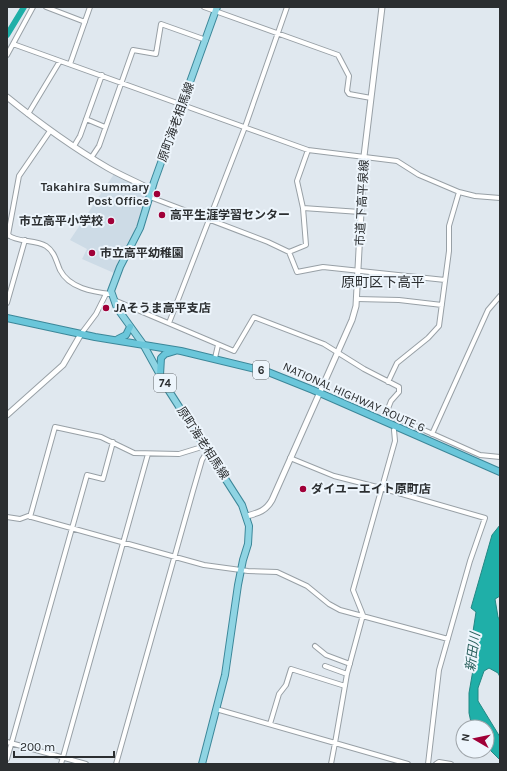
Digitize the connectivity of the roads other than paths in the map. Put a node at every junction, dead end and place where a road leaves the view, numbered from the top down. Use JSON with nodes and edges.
{"nodes":[{"id":1,"x":34,"y":7,"type":"edge"},
{"id":2,"x":46,"y":7,"type":"edge"},
{"id":3,"x":90,"y":7,"type":"edge"},
{"id":4,"x":204,"y":7,"type":"edge"},
{"id":5,"x":288,"y":7,"type":"edge"},
{"id":6,"x":382,"y":7,"type":"edge"},
{"id":7,"x":217,"y":9,"type":"edge"},
{"id":8,"x":85,"y":22,"type":"junction"},
{"id":9,"x":278,"y":32,"type":"junction"},
{"id":10,"x":206,"y":40,"type":"junction"},
{"id":11,"x":13,"y":44,"type":"junction"},
{"id":12,"x":7,"y":54,"type":"edge"},
{"id":13,"x":60,"y":61,"type":"junction"},
{"id":14,"x":70,"y":64,"type":"junction"},
{"id":15,"x":102,"y":75,"type":"junction"},
{"id":16,"x":122,"y":82,"type":"junction"},
{"id":17,"x":7,"y":97,"type":"edge"},
{"id":18,"x":371,"y":98,"type":"junction"},
{"id":19,"x":182,"y":104,"type":"junction"},
{"id":20,"x":28,"y":114,"type":"junction"},
{"id":21,"x":86,"y":119,"type":"junction"},
{"id":22,"x":106,"y":127,"type":"junction"},
{"id":23,"x":245,"y":127,"type":"junction"},
{"id":24,"x":50,"y":131,"type":"junction"},
{"id":25,"x":74,"y":146,"type":"junction"},
{"id":26,"x":308,"y":150,"type":"junction"},
{"id":27,"x":364,"y":156,"type":"junction"},
{"id":28,"x":92,"y":158,"type":"junction"},
{"id":29,"x":152,"y":190,"type":"junction"},
{"id":30,"x":459,"y":192,"type":"junction"},
{"id":31,"x":150,"y":197,"type":"junction"},
{"id":32,"x":500,"y":198,"type":"edge"},
{"id":33,"x":303,"y":208,"type":"junction"},
{"id":34,"x":360,"y":212,"type":"junction"},
{"id":35,"x":209,"y":220,"type":"junction"},
{"id":36,"x":7,"y":235,"type":"edge"},
{"id":37,"x":26,"y":240,"type":"junction"},
{"id":38,"x":289,"y":252,"type":"junction"},
{"id":39,"x":359,"y":271,"type":"junction"},
{"id":40,"x":445,"y":280,"type":"junction"},
{"id":41,"x":110,"y":296,"type":"junction"},
{"id":42,"x":500,"y":296,"type":"edge"},
{"id":43,"x":357,"y":299,"type":"junction"},
{"id":44,"x":7,"y":303,"type":"edge"},
{"id":45,"x":442,"y":304,"type":"junction"},
{"id":46,"x":7,"y":318,"type":"edge"},
{"id":47,"x":169,"y":323,"type":"junction"},
{"id":48,"x":130,"y":327,"type":"junction"},
{"id":49,"x":81,"y":334,"type":"junction"},
{"id":50,"x":112,"y":339,"type":"junction"},
{"id":51,"x":143,"y":344,"type":"junction"},
{"id":52,"x":218,"y":345,"type":"junction"},
{"id":53,"x":181,"y":351,"type":"junction"},
{"id":54,"x":338,"y":352,"type":"junction"},
{"id":55,"x":215,"y":358,"type":"junction"},
{"id":56,"x":160,"y":375,"type":"junction"},
{"id":57,"x":388,"y":382,"type":"junction"},
{"id":58,"x":320,"y":393,"type":"junction"},
{"id":59,"x":7,"y":415,"type":"edge"},
{"id":60,"x":394,"y":430,"type":"dead end"},
{"id":61,"x":432,"y":434,"type":"junction"},
{"id":62,"x":114,"y":442,"type":"junction"},
{"id":63,"x":206,"y":448,"type":"junction"},
{"id":64,"x":148,"y":454,"type":"junction"},
{"id":65,"x":500,"y":457,"type":"edge"},
{"id":66,"x":290,"y":458,"type":"junction"},
{"id":67,"x":500,"y":472,"type":"edge"},
{"id":68,"x":381,"y":488,"type":"junction"},
{"id":69,"x":247,"y":516,"type":"junction"},
{"id":70,"x":7,"y":517,"type":"edge"},
{"id":71,"x":30,"y":517,"type":"junction"},
{"id":72,"x":72,"y":528,"type":"junction"},
{"id":73,"x":124,"y":543,"type":"junction"},
{"id":74,"x":175,"y":557,"type":"junction"},
{"id":75,"x":241,"y":570,"type":"junction"},
{"id":76,"x":363,"y":615,"type":"junction"},
{"id":77,"x":448,"y":639,"type":"junction"},
{"id":78,"x":315,"y":646,"type":"dead end"},
{"id":79,"x":350,"y":664,"type":"junction"},
{"id":80,"x":325,"y":666,"type":"dead end"},
{"id":81,"x":347,"y":674,"type":"junction"},
{"id":82,"x":345,"y":686,"type":"junction"},
{"id":83,"x":216,"y":709,"type":"junction"},
{"id":84,"x":270,"y":724,"type":"junction"},
{"id":85,"x":9,"y":743,"type":"edge"},
{"id":86,"x":335,"y":743,"type":"junction"},
{"id":87,"x":62,"y":758,"type":"junction"},
{"id":88,"x":7,"y":760,"type":"edge"},
{"id":89,"x":61,"y":764,"type":"edge"},
{"id":90,"x":86,"y":764,"type":"edge"},
{"id":91,"x":116,"y":764,"type":"edge"},
{"id":92,"x":202,"y":764,"type":"edge"},
{"id":93,"x":331,"y":764,"type":"edge"},
{"id":94,"x":408,"y":764,"type":"edge"},
{"id":95,"x":428,"y":764,"type":"edge"},
{"id":96,"x":436,"y":764,"type":"edge"},
{"id":97,"x":451,"y":764,"type":"edge"}],
"edges":[{"from":1,"to":11,"type":"street"},
{"from":2,"to":8,"type":"street"},
{"from":3,"to":8,"type":"street"},
{"from":4,"to":7,"type":"street"},
{"from":5,"to":9,"type":"street"},
{"from":6,"to":18,"type":"street","name":"市道 下高平泉線"},
{"from":7,"to":9,"type":"street"},
{"from":7,"to":10,"type":"main road","name":"原町海老相馬線"},
{"from":8,"to":14,"type":"street"},
{"from":9,"to":18,"type":"street"},
{"from":9,"to":23,"type":"street"},
{"from":10,"to":16,"type":"street"},
{"from":10,"to":19,"type":"main road","name":"原町海老相馬線"},
{"from":11,"to":12,"type":"street"},
{"from":11,"to":13,"type":"street"},
{"from":13,"to":14,"type":"street"},
{"from":13,"to":20,"type":"street"},
{"from":14,"to":15,"type":"street"},
{"from":15,"to":16,"type":"street"},
{"from":15,"to":21,"type":"street"},
{"from":16,"to":19,"type":"street"},
{"from":16,"to":22,"type":"street"},
{"from":17,"to":20,"type":"street"},
{"from":18,"to":27,"type":"street","name":"市道 下高平泉線"},
{"from":19,"to":23,"type":"street"},
{"from":19,"to":29,"type":"main road","name":"原町海老相馬線"},
{"from":20,"to":24,"type":"street"},
{"from":21,"to":22,"type":"street"},
{"from":21,"to":25,"type":"street"},
{"from":22,"to":28,"type":"street"},
{"from":23,"to":26,"type":"street"},
{"from":23,"to":35,"type":"street"},
{"from":24,"to":25,"type":"street"},
{"from":24,"to":36,"type":"street"},
{"from":25,"to":28,"type":"street"},
{"from":26,"to":27,"type":"street"},
{"from":26,"to":33,"type":"street"},
{"from":27,"to":30,"type":"street"},
{"from":27,"to":34,"type":"street","name":"市道 下高平泉線"},
{"from":28,"to":29,"type":"street"},
{"from":29,"to":31,"type":"main road","name":"原町海老相馬線"},
{"from":30,"to":32,"type":"street"},
{"from":30,"to":40,"type":"street"},
{"from":31,"to":35,"type":"street"},
{"from":31,"to":41,"type":"main road","name":"原町海老相馬線"},
{"from":33,"to":34,"type":"street"},
{"from":33,"to":38,"type":"street"},
{"from":34,"to":39,"type":"street","name":"市道 下高平泉線"},
{"from":35,"to":38,"type":"street"},
{"from":35,"to":47,"type":"street"},
{"from":36,"to":37,"type":"street"},
{"from":37,"to":41,"type":"street"},
{"from":37,"to":44,"type":"street"},
{"from":38,"to":39,"type":"street"},
{"from":39,"to":40,"type":"street"},
{"from":39,"to":43,"type":"street","name":"市道 下高平泉線"},
{"from":40,"to":45,"type":"street"},
{"from":41,"to":47,"type":"street"},
{"from":41,"to":48,"type":"main road","name":"原町海老相馬線","number":"74"},
{"from":41,"to":49,"type":"street"},
{"from":42,"to":61,"type":"street"},
{"from":43,"to":45,"type":"street"},
{"from":43,"to":54,"type":"street","name":"市道 下高平泉線"},
{"from":45,"to":57,"type":"street"},
{"from":46,"to":49,"type":"highway","name":"NATIONAL HIGHWAY ROUTE 6","number":"6"},
{"from":47,"to":52,"type":"street"},
{"from":48,"to":50,"type":"highway"},
{"from":48,"to":51,"type":"main road","name":"原町海老相馬線","number":"74"},
{"from":49,"to":50,"type":"highway","name":"NATIONAL HIGHWAY ROUTE 6","number":"6"},
{"from":49,"to":59,"type":"street"},
{"from":50,"to":51,"type":"highway","name":"NATIONAL HIGHWAY ROUTE 6","number":"6"},
{"from":51,"to":53,"type":"highway","name":"NATIONAL HIGHWAY ROUTE 6","number":"6"},
{"from":51,"to":56,"type":"main road","name":"原町海老相馬線","number":"74"},
{"from":52,"to":54,"type":"street"},
{"from":52,"to":55,"type":"street"},
{"from":53,"to":55,"type":"highway","name":"NATIONAL HIGHWAY ROUTE 6","number":"6"},
{"from":53,"to":56,"type":"highway"},
{"from":54,"to":57,"type":"street"},
{"from":54,"to":58,"type":"street","name":"市道 下高平泉線"},
{"from":55,"to":58,"type":"highway","name":"NATIONAL HIGHWAY ROUTE 6","number":"6"},
{"from":56,"to":63,"type":"main road","name":"原町海老相馬線","number":"74"},
{"from":57,"to":61,"type":"street"},
{"from":58,"to":66,"type":"street","name":"市道 下高平泉線"},
{"from":58,"to":67,"type":"highway","name":"NATIONAL HIGHWAY ROUTE 6","number":"6"},
{"from":60,"to":68,"type":"street"},
{"from":61,"to":65,"type":"street"},
{"from":62,"to":64,"type":"street"},
{"from":62,"to":71,"type":"street"},
{"from":62,"to":72,"type":"street"},
{"from":63,"to":64,"type":"street"},
{"from":63,"to":69,"type":"main road","name":"原町海老相馬線","number":"74"},
{"from":63,"to":74,"type":"street"},
{"from":64,"to":73,"type":"street"},
{"from":66,"to":68,"type":"street"},
{"from":66,"to":69,"type":"street","name":"市道 下高平泉線"},
{"from":68,"to":76,"type":"street"},
{"from":68,"to":77,"type":"street"},
{"from":69,"to":75,"type":"main road","name":"原町海老相馬線","number":"74"},
{"from":70,"to":71,"type":"street"},
{"from":71,"to":72,"type":"street"},
{"from":72,"to":73,"type":"street"},
{"from":72,"to":85,"type":"street"},
{"from":73,"to":74,"type":"street"},
{"from":73,"to":87,"type":"street"},
{"from":74,"to":75,"type":"street"},
{"from":74,"to":91,"type":"street"},
{"from":75,"to":76,"type":"street"},
{"from":75,"to":83,"type":"main road","name":"原町海老相馬線","number":"74"},
{"from":76,"to":77,"type":"street"},
{"from":76,"to":79,"type":"street"},
{"from":77,"to":95,"type":"street"},
{"from":78,"to":79,"type":"street"},
{"from":79,"to":81,"type":"street"},
{"from":80,"to":81,"type":"street"},
{"from":81,"to":82,"type":"street"},
{"from":82,"to":84,"type":"street"},
{"from":82,"to":86,"type":"street"},
{"from":83,"to":84,"type":"street"},
{"from":83,"to":92,"type":"main road","name":"原町海老相馬線","number":"74"},
{"from":84,"to":86,"type":"street"},
{"from":85,"to":87,"type":"street"},
{"from":85,"to":88,"type":"street"},
{"from":86,"to":93,"type":"street"},
{"from":86,"to":94,"type":"street"},
{"from":87,"to":89,"type":"street"},
{"from":87,"to":90,"type":"street"},
{"from":96,"to":97,"type":"street"}]}
